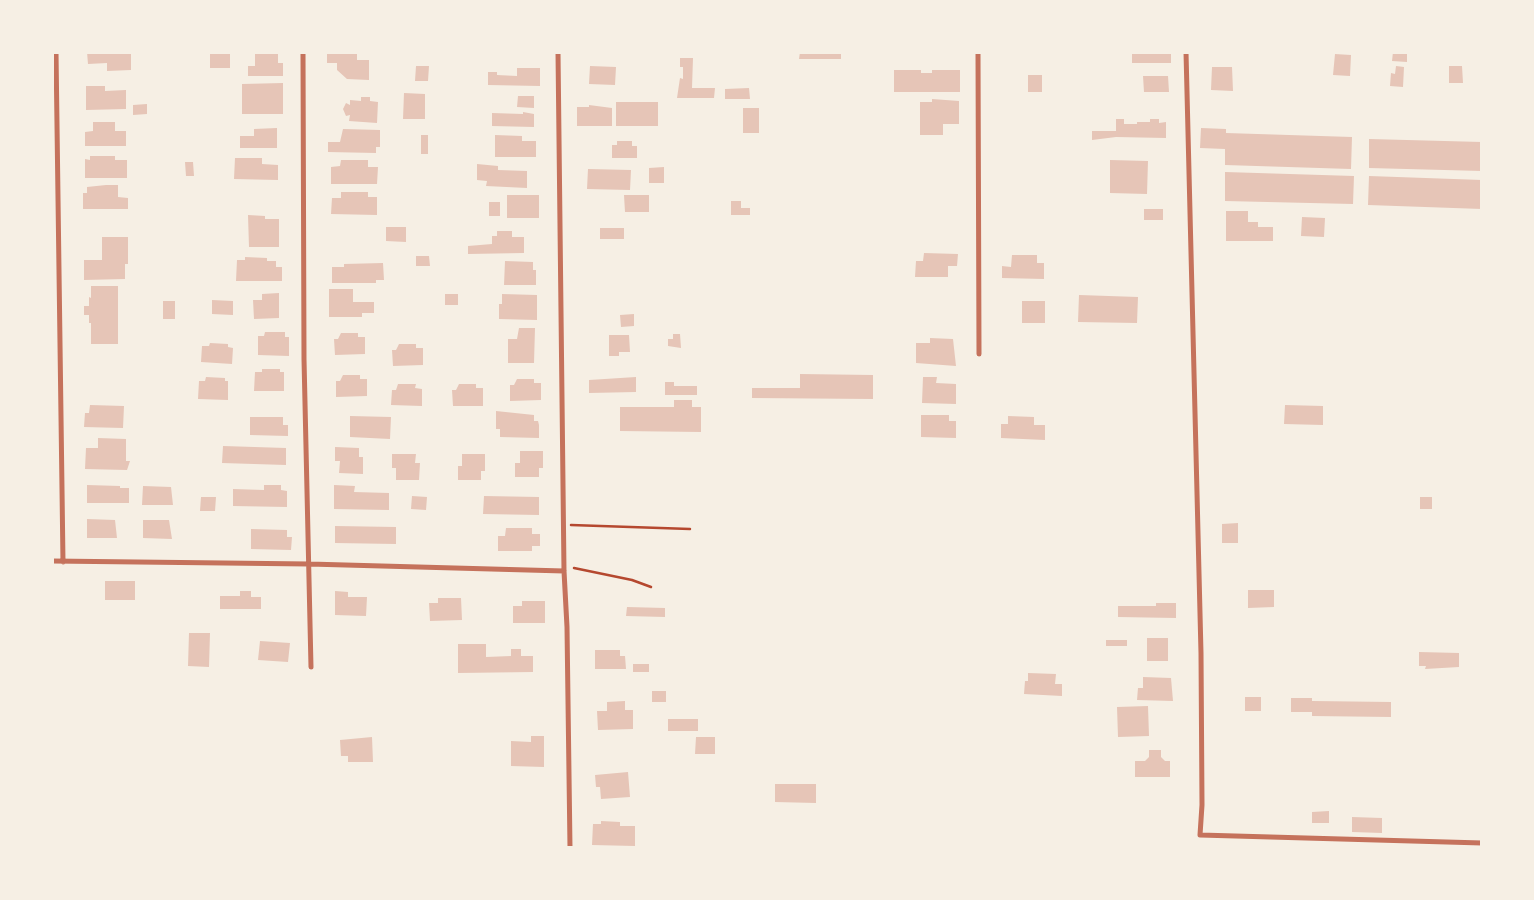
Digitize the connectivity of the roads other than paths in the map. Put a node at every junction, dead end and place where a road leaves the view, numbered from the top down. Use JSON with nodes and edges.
{"nodes":[{"id":1,"x":56,"y":52,"type":"edge"},
{"id":2,"x":303,"y":52,"type":"edge"},
{"id":3,"x":558,"y":52,"type":"edge"},
{"id":4,"x":978,"y":52,"type":"edge"},
{"id":5,"x":1186,"y":52,"type":"edge"},
{"id":6,"x":979,"y":354,"type":"dead end"},
{"id":7,"x":52,"y":561,"type":"edge"},
{"id":8,"x":63,"y":562,"type":"junction"},
{"id":9,"x":309,"y":564,"type":"junction"},
{"id":10,"x":564,"y":569,"type":"junction"},
{"id":11,"x":311,"y":667,"type":"dead end"},
{"id":12,"x":1482,"y":843,"type":"edge"},
{"id":13,"x":570,"y":848,"type":"edge"}],
"edges":[{"from":1,"to":8,"type":"street"},
{"from":2,"to":9,"type":"street"},
{"from":3,"to":10,"type":"street"},
{"from":4,"to":6,"type":"street"},
{"from":5,"to":12,"type":"street"},
{"from":7,"to":8,"type":"street"},
{"from":8,"to":9,"type":"street"},
{"from":9,"to":10,"type":"street"},
{"from":9,"to":11,"type":"street"},
{"from":10,"to":13,"type":"street"}]}
